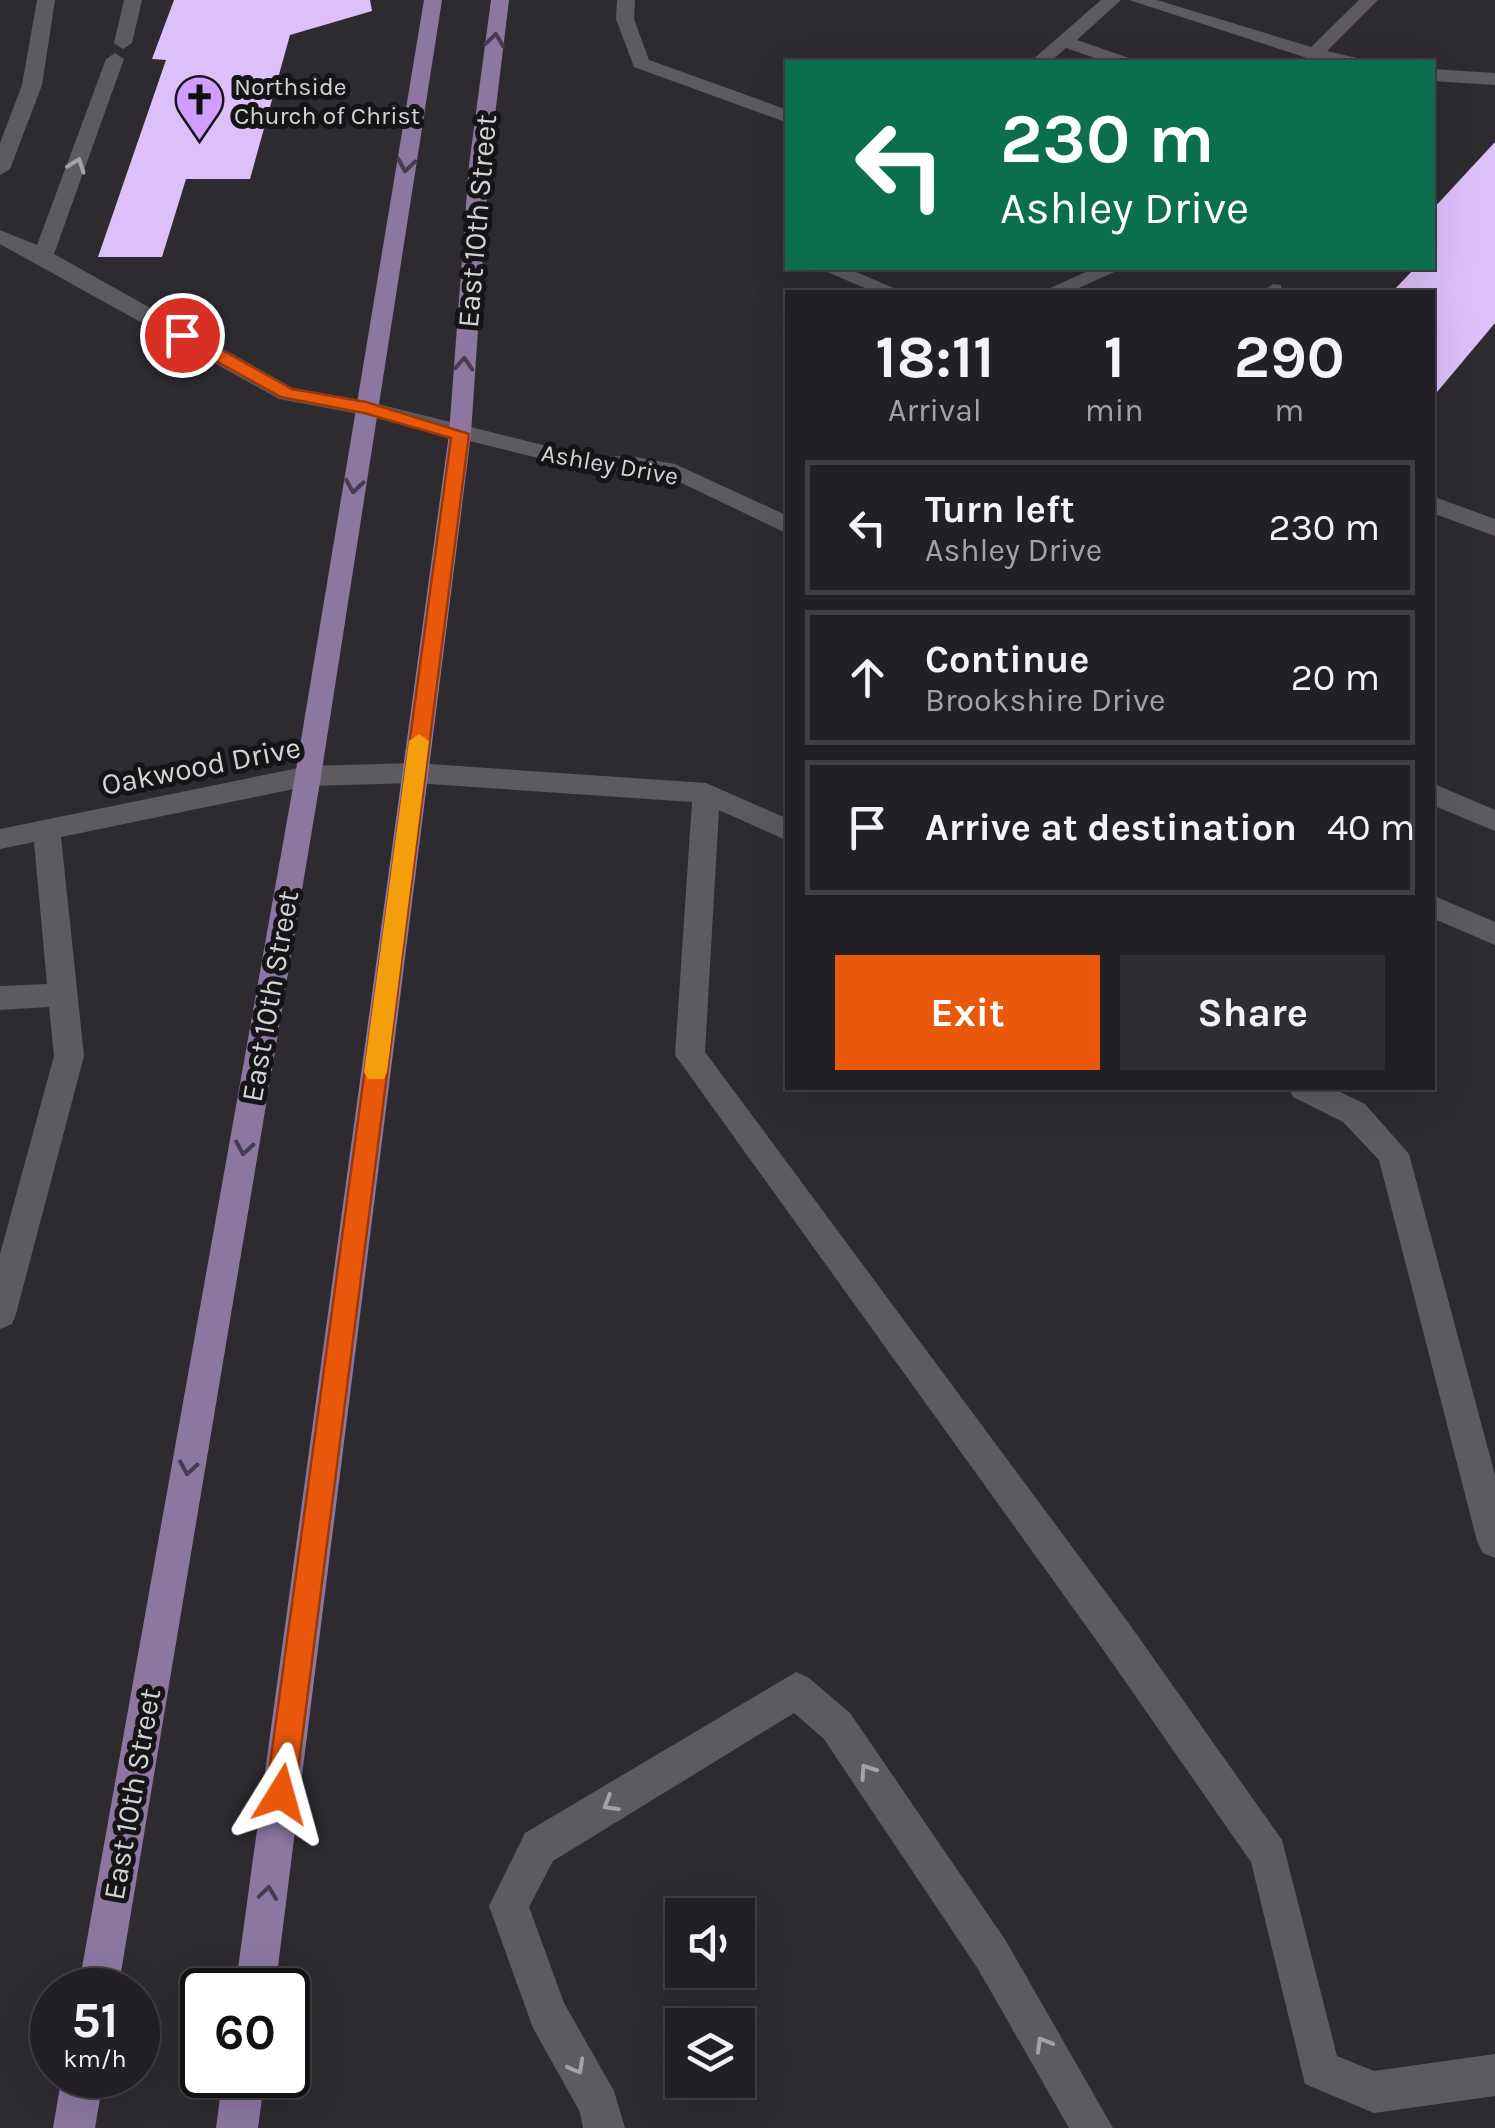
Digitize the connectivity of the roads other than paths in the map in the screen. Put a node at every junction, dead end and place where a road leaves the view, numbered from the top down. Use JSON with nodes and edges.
{"nodes":[{"id":1,"x":46,"y":0,"type":"edge"},
{"id":2,"x":133,"y":0,"type":"edge"},
{"id":3,"x":432,"y":0,"type":"edge"},
{"id":4,"x":500,"y":0,"type":"edge"},
{"id":5,"x":626,"y":0,"type":"edge"},
{"id":6,"x":1112,"y":0,"type":"edge"},
{"id":7,"x":1138,"y":0,"type":"edge"},
{"id":8,"x":1369,"y":0,"type":"edge"},
{"id":9,"x":1066,"y":42,"type":"junction"},
{"id":10,"x":1314,"y":54,"type":"junction"},
{"id":11,"x":1042,"y":60,"type":"edge"},
{"id":12,"x":1116,"y":60,"type":"edge"},
{"id":13,"x":1341,"y":60,"type":"edge"},
{"id":14,"x":1435,"y":75,"type":"edge"},
{"id":15,"x":1495,"y":79,"type":"edge"},
{"id":16,"x":785,"y":116,"type":"edge"},
{"id":17,"x":0,"y":169,"type":"edge"},
{"id":18,"x":0,"y":236,"type":"edge"},
{"id":19,"x":43,"y":256,"type":"junction"},
{"id":20,"x":834,"y":270,"type":"edge"},
{"id":21,"x":1107,"y":270,"type":"edge"},
{"id":22,"x":887,"y":290,"type":"edge"},
{"id":23,"x":1057,"y":290,"type":"edge"},
{"id":24,"x":366,"y":408,"type":"junction"},
{"id":25,"x":460,"y":434,"type":"junction"},
{"id":26,"x":1435,"y":505,"type":"edge"},
{"id":27,"x":785,"y":525,"type":"edge"},
{"id":28,"x":1495,"y":528,"type":"edge"},
{"id":29,"x":415,"y":773,"type":"junction"},
{"id":30,"x":308,"y":776,"type":"junction"},
{"id":31,"x":706,"y":793,"type":"junction"},
{"id":32,"x":1435,"y":794,"type":"edge"},
{"id":33,"x":1495,"y":822,"type":"edge"},
{"id":34,"x":46,"y":829,"type":"junction"},
{"id":35,"x":785,"y":830,"type":"edge"},
{"id":36,"x":0,"y":838,"type":"edge"},
{"id":37,"x":1435,"y":907,"type":"edge"},
{"id":38,"x":1495,"y":934,"type":"edge"},
{"id":39,"x":62,"y":995,"type":"junction"},
{"id":40,"x":0,"y":998,"type":"edge"},
{"id":41,"x":1308,"y":1090,"type":"edge"},
{"id":42,"x":0,"y":1314,"type":"edge"},
{"id":43,"x":1495,"y":1540,"type":"edge"},
{"id":44,"x":102,"y":1968,"type":"edge"},
{"id":45,"x":258,"y":1968,"type":"edge"},
{"id":46,"x":1495,"y":2075,"type":"edge"},
{"id":47,"x":79,"y":2098,"type":"edge"},
{"id":48,"x":241,"y":2098,"type":"edge"},
{"id":49,"x":74,"y":2128,"type":"edge"},
{"id":50,"x":237,"y":2128,"type":"edge"},
{"id":51,"x":604,"y":2128,"type":"edge"},
{"id":52,"x":1092,"y":2128,"type":"edge"}],
"edges":[{"from":1,"to":17,"type":"street"},
{"from":19,"to":2,"type":"street","one_way":true},
{"from":3,"to":24,"type":"main road","name":"East 10th Street","one_way":true},
{"from":25,"to":4,"type":"main road","name":"East 10th Street","one_way":true},
{"from":5,"to":16,"type":"street"},
{"from":6,"to":9,"type":"street"},
{"from":7,"to":10,"type":"street"},
{"from":8,"to":10,"type":"street"},
{"from":9,"to":11,"type":"street"},
{"from":9,"to":12,"type":"street"},
{"from":10,"to":13,"type":"street"},
{"from":14,"to":15,"type":"street"},
{"from":18,"to":19,"type":"street","name":"Ashley Drive"},
{"from":19,"to":24,"type":"street","name":"Ashley Drive"},
{"from":20,"to":22,"type":"street"},
{"from":21,"to":23,"type":"street"},
{"from":24,"to":25,"type":"street","name":"Ashley Drive"},
{"from":24,"to":30,"type":"main road","name":"East 10th Street","one_way":true},
{"from":25,"to":27,"type":"street","name":"Ashley Drive"},
{"from":25,"to":29,"type":"main road","name":"East 10th Street"},
{"from":26,"to":28,"type":"street"},
{"from":29,"to":30,"type":"street","name":"Oakwood Drive"},
{"from":29,"to":31,"type":"street","name":"Oakwood Drive"},
{"from":45,"to":29,"type":"main road","name":"East 10th Street","one_way":true},
{"from":30,"to":34,"type":"street","name":"Oakwood Drive"},
{"from":30,"to":44,"type":"main road","name":"East 10th Street","one_way":true},
{"from":31,"to":35,"type":"street"},
{"from":31,"to":46,"type":"street"},
{"from":32,"to":33,"type":"street"},
{"from":34,"to":36,"type":"street","name":"Oakwood Drive"},
{"from":34,"to":39,"type":"street"},
{"from":37,"to":38,"type":"street"},
{"from":39,"to":40,"type":"street"},
{"from":39,"to":42,"type":"street"},
{"from":41,"to":43,"type":"street"},
{"from":47,"to":49,"type":"main road"},
{"from":48,"to":50,"type":"main road"},
{"from":52,"to":51,"type":"street","one_way":true}]}
